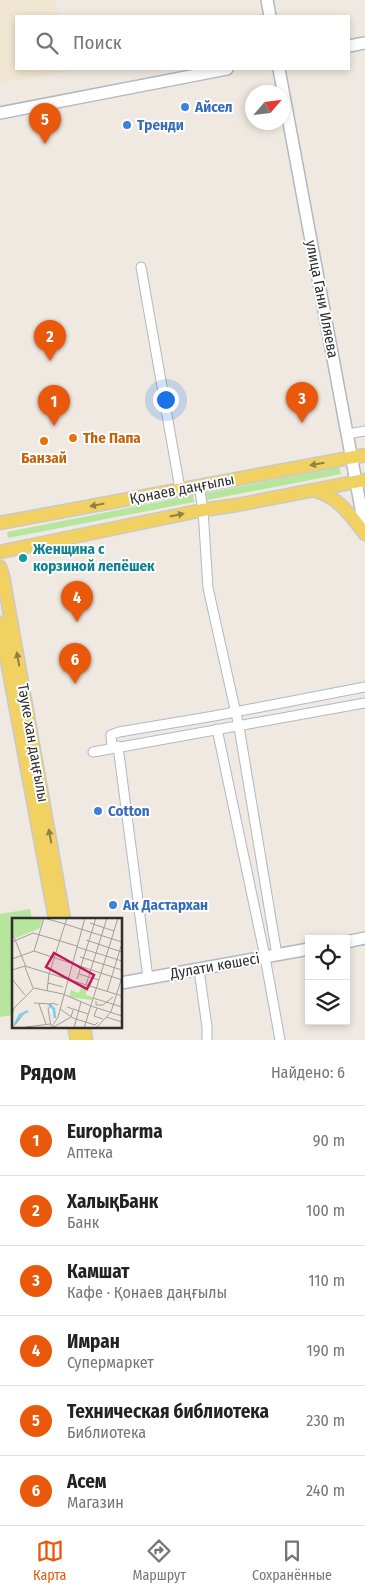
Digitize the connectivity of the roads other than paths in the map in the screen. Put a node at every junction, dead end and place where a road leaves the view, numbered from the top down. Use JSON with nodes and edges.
{"nodes":[{"id":1,"x":267,"y":0,"type":"edge"},
{"id":2,"x":270,"y":15,"type":"edge"},
{"id":3,"x":365,"y":43,"type":"edge"},
{"id":4,"x":350,"y":46,"type":"edge"},
{"id":5,"x":222,"y":70,"type":"edge"},
{"id":6,"x":279,"y":70,"type":"edge"},
{"id":7,"x":0,"y":113,"type":"edge"},
{"id":8,"x":141,"y":266,"type":"dead end"},
{"id":9,"x":365,"y":431,"type":"edge"},
{"id":10,"x":348,"y":434,"type":"junction"},
{"id":11,"x":365,"y":455,"type":"edge"},
{"id":12,"x":352,"y":457,"type":"junction"},
{"id":13,"x":360,"y":480,"type":"edge"},
{"id":14,"x":199,"y":485,"type":"junction"},
{"id":15,"x":180,"y":489,"type":"junction"},
{"id":16,"x":313,"y":490,"type":"junction"},
{"id":17,"x":203,"y":510,"type":"junction"},
{"id":18,"x":0,"y":523,"type":"edge"},
{"id":19,"x":365,"y":530,"type":"edge"},
{"id":20,"x":365,"y":534,"type":"edge"},
{"id":21,"x":24,"y":547,"type":"junction"},
{"id":22,"x":0,"y":552,"type":"edge"},
{"id":23,"x":2,"y":572,"type":"edge"},
{"id":24,"x":0,"y":623,"type":"edge"},
{"id":25,"x":365,"y":687,"type":"edge"},
{"id":26,"x":365,"y":703,"type":"edge"},
{"id":27,"x":236,"y":711,"type":"junction"},
{"id":28,"x":239,"y":727,"type":"junction"},
{"id":29,"x":217,"y":729,"type":"junction"},
{"id":30,"x":115,"y":747,"type":"junction"},
{"id":31,"x":93,"y":752,"type":"dead end"},
{"id":32,"x":55,"y":918,"type":"edge"},
{"id":33,"x":64,"y":918,"type":"edge"},
{"id":34,"x":365,"y":938,"type":"edge"},
{"id":35,"x":350,"y":941,"type":"edge"},
{"id":36,"x":305,"y":950,"type":"edge"},
{"id":37,"x":276,"y":955,"type":"junction"},
{"id":38,"x":265,"y":957,"type":"junction"},
{"id":39,"x":199,"y":970,"type":"junction"},
{"id":40,"x":148,"y":978,"type":"junction"},
{"id":41,"x":122,"y":983,"type":"edge"},
{"id":42,"x":207,"y":1040,"type":"edge"},
{"id":43,"x":280,"y":1040,"type":"edge"}],
"edges":[{"from":1,"to":2,"type":"street"},
{"from":3,"to":4,"type":"street"},
{"from":5,"to":7,"type":"street"},
{"from":6,"to":10,"type":"street","name":"улица Гани Иляева"},
{"from":8,"to":15,"type":"street"},
{"from":9,"to":10,"type":"street"},
{"from":10,"to":12,"type":"street","name":"улица Гани Иляева"},
{"from":11,"to":12,"type":"main road","name":"Қонаев даңғылы"},
{"from":12,"to":13,"type":"street","name":"улица Гани Иляева"},
{"from":12,"to":14,"type":"main road","name":"Қонаев даңғылы","one_way":true},
{"from":13,"to":16,"type":"main road","name":"Қонаев даңғылы"},
{"from":13,"to":19,"type":"street","name":"улица Гани Иляева"},
{"from":14,"to":15,"type":"main road","name":"Қонаев даңғылы"},
{"from":14,"to":17,"type":"street"},
{"from":15,"to":18,"type":"main road","name":"Қонаев даңғылы","one_way":true},
{"from":16,"to":17,"type":"main road","name":"Қонаев даңғылы"},
{"from":16,"to":20,"type":"main road"},
{"from":21,"to":17,"type":"main road","name":"Қонаев даңғылы","one_way":true},
{"from":17,"to":27,"type":"street"},
{"from":21,"to":22,"type":"main road","name":"Қонаев даңғылы"},
{"from":21,"to":23,"type":"main road"},
{"from":33,"to":23,"type":"main road","name":"Тәуке хан даңғылы","one_way":true},
{"from":24,"to":32,"type":"main road","name":"Тәуке хан даңғылы"},
{"from":25,"to":27,"type":"street"},
{"from":26,"to":28,"type":"street"},
{"from":27,"to":28,"type":"street"},
{"from":27,"to":30,"type":"street"},
{"from":28,"to":29,"type":"street"},
{"from":28,"to":37,"type":"street"},
{"from":29,"to":30,"type":"street"},
{"from":29,"to":38,"type":"street"},
{"from":30,"to":31,"type":"street"},
{"from":30,"to":40,"type":"street"},
{"from":34,"to":35,"type":"street"},
{"from":36,"to":37,"type":"street","name":"Дулати көшесі"},
{"from":37,"to":38,"type":"street","name":"Дулати көшесі"},
{"from":38,"to":39,"type":"street","name":"Дулати көшесі"},
{"from":38,"to":43,"type":"street"},
{"from":39,"to":40,"type":"street","name":"Дулати көшесі"},
{"from":39,"to":42,"type":"street"},
{"from":40,"to":41,"type":"street","name":"Дулати көшесі"}]}
